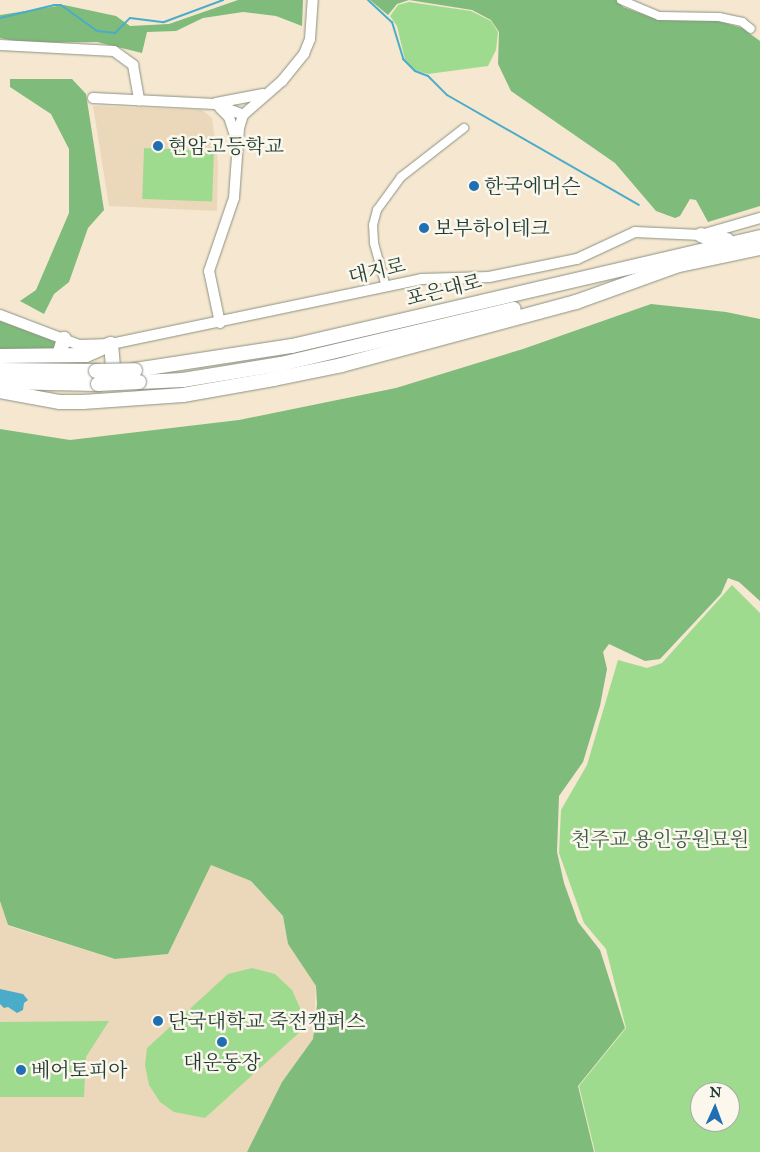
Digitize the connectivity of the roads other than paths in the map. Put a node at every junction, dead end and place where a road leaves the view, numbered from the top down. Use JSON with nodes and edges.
{"nodes":[{"id":1,"x":621,"y":0,"type":"edge"},
{"id":2,"x":314,"y":2,"type":"edge"},
{"id":3,"x":751,"y":29,"type":"dead end"},
{"id":4,"x":0,"y":45,"type":"edge"},
{"id":5,"x":268,"y":93,"type":"junction"},
{"id":6,"x":93,"y":98,"type":"dead end"},
{"id":7,"x":139,"y":100,"type":"junction"},
{"id":8,"x":216,"y":104,"type":"junction"},
{"id":9,"x":243,"y":115,"type":"junction"},
{"id":10,"x":464,"y":128,"type":"dead end"},
{"id":11,"x":236,"y":142,"type":"junction"},
{"id":12,"x":760,"y":218,"type":"edge"},
{"id":13,"x":700,"y":235,"type":"junction"},
{"id":14,"x":757,"y":241,"type":"edge"},
{"id":15,"x":676,"y":266,"type":"junction"},
{"id":16,"x":386,"y":287,"type":"junction"},
{"id":17,"x":0,"y":315,"type":"edge"},
{"id":18,"x":220,"y":323,"type":"junction"},
{"id":19,"x":64,"y":339,"type":"junction"},
{"id":20,"x":111,"y":344,"type":"junction"},
{"id":21,"x":59,"y":355,"type":"junction"},
{"id":22,"x":0,"y":356,"type":"edge"},
{"id":23,"x":0,"y":370,"type":"edge"},
{"id":24,"x":137,"y":376,"type":"junction"},
{"id":25,"x":97,"y":377,"type":"junction"},
{"id":26,"x":0,"y":382,"type":"edge"},
{"id":27,"x":0,"y":391,"type":"edge"},
{"id":28,"x":114,"y":400,"type":"junction"}],
"edges":[{"from":1,"to":3,"type":"street"},
{"from":2,"to":5,"type":"street"},
{"from":4,"to":7,"type":"street"},
{"from":5,"to":8,"type":"street"},
{"from":5,"to":9,"type":"street"},
{"from":6,"to":7,"type":"street"},
{"from":7,"to":8,"type":"street"},
{"from":8,"to":9,"type":"street"},
{"from":8,"to":11,"type":"street"},
{"from":9,"to":11,"type":"street"},
{"from":10,"to":16,"type":"street"},
{"from":11,"to":18,"type":"street"},
{"from":12,"to":13,"type":"street","name":"대지로"},
{"from":13,"to":14,"type":"highway"},
{"from":13,"to":16,"type":"street","name":"대지로"},
{"from":14,"to":15,"type":"highway","name":"포은대로"},
{"from":14,"to":24,"type":"highway","name":"포은대로"},
{"from":15,"to":24,"type":"highway","name":"포은대로"},
{"from":15,"to":28,"type":"highway"},
{"from":16,"to":18,"type":"street","name":"대지로"},
{"from":17,"to":19,"type":"street","name":"대지로"},
{"from":18,"to":20,"type":"street","name":"대지로"},
{"from":19,"to":20,"type":"street","name":"대지로"},
{"from":19,"to":21,"type":"highway"},
{"from":20,"to":21,"type":"highway"},
{"from":20,"to":28,"type":"highway"},
{"from":21,"to":22,"type":"highway"},
{"from":23,"to":25,"type":"highway"},
{"from":24,"to":25,"type":"highway","bridge":true},
{"from":25,"to":26,"type":"highway"},
{"from":27,"to":28,"type":"highway"}]}
